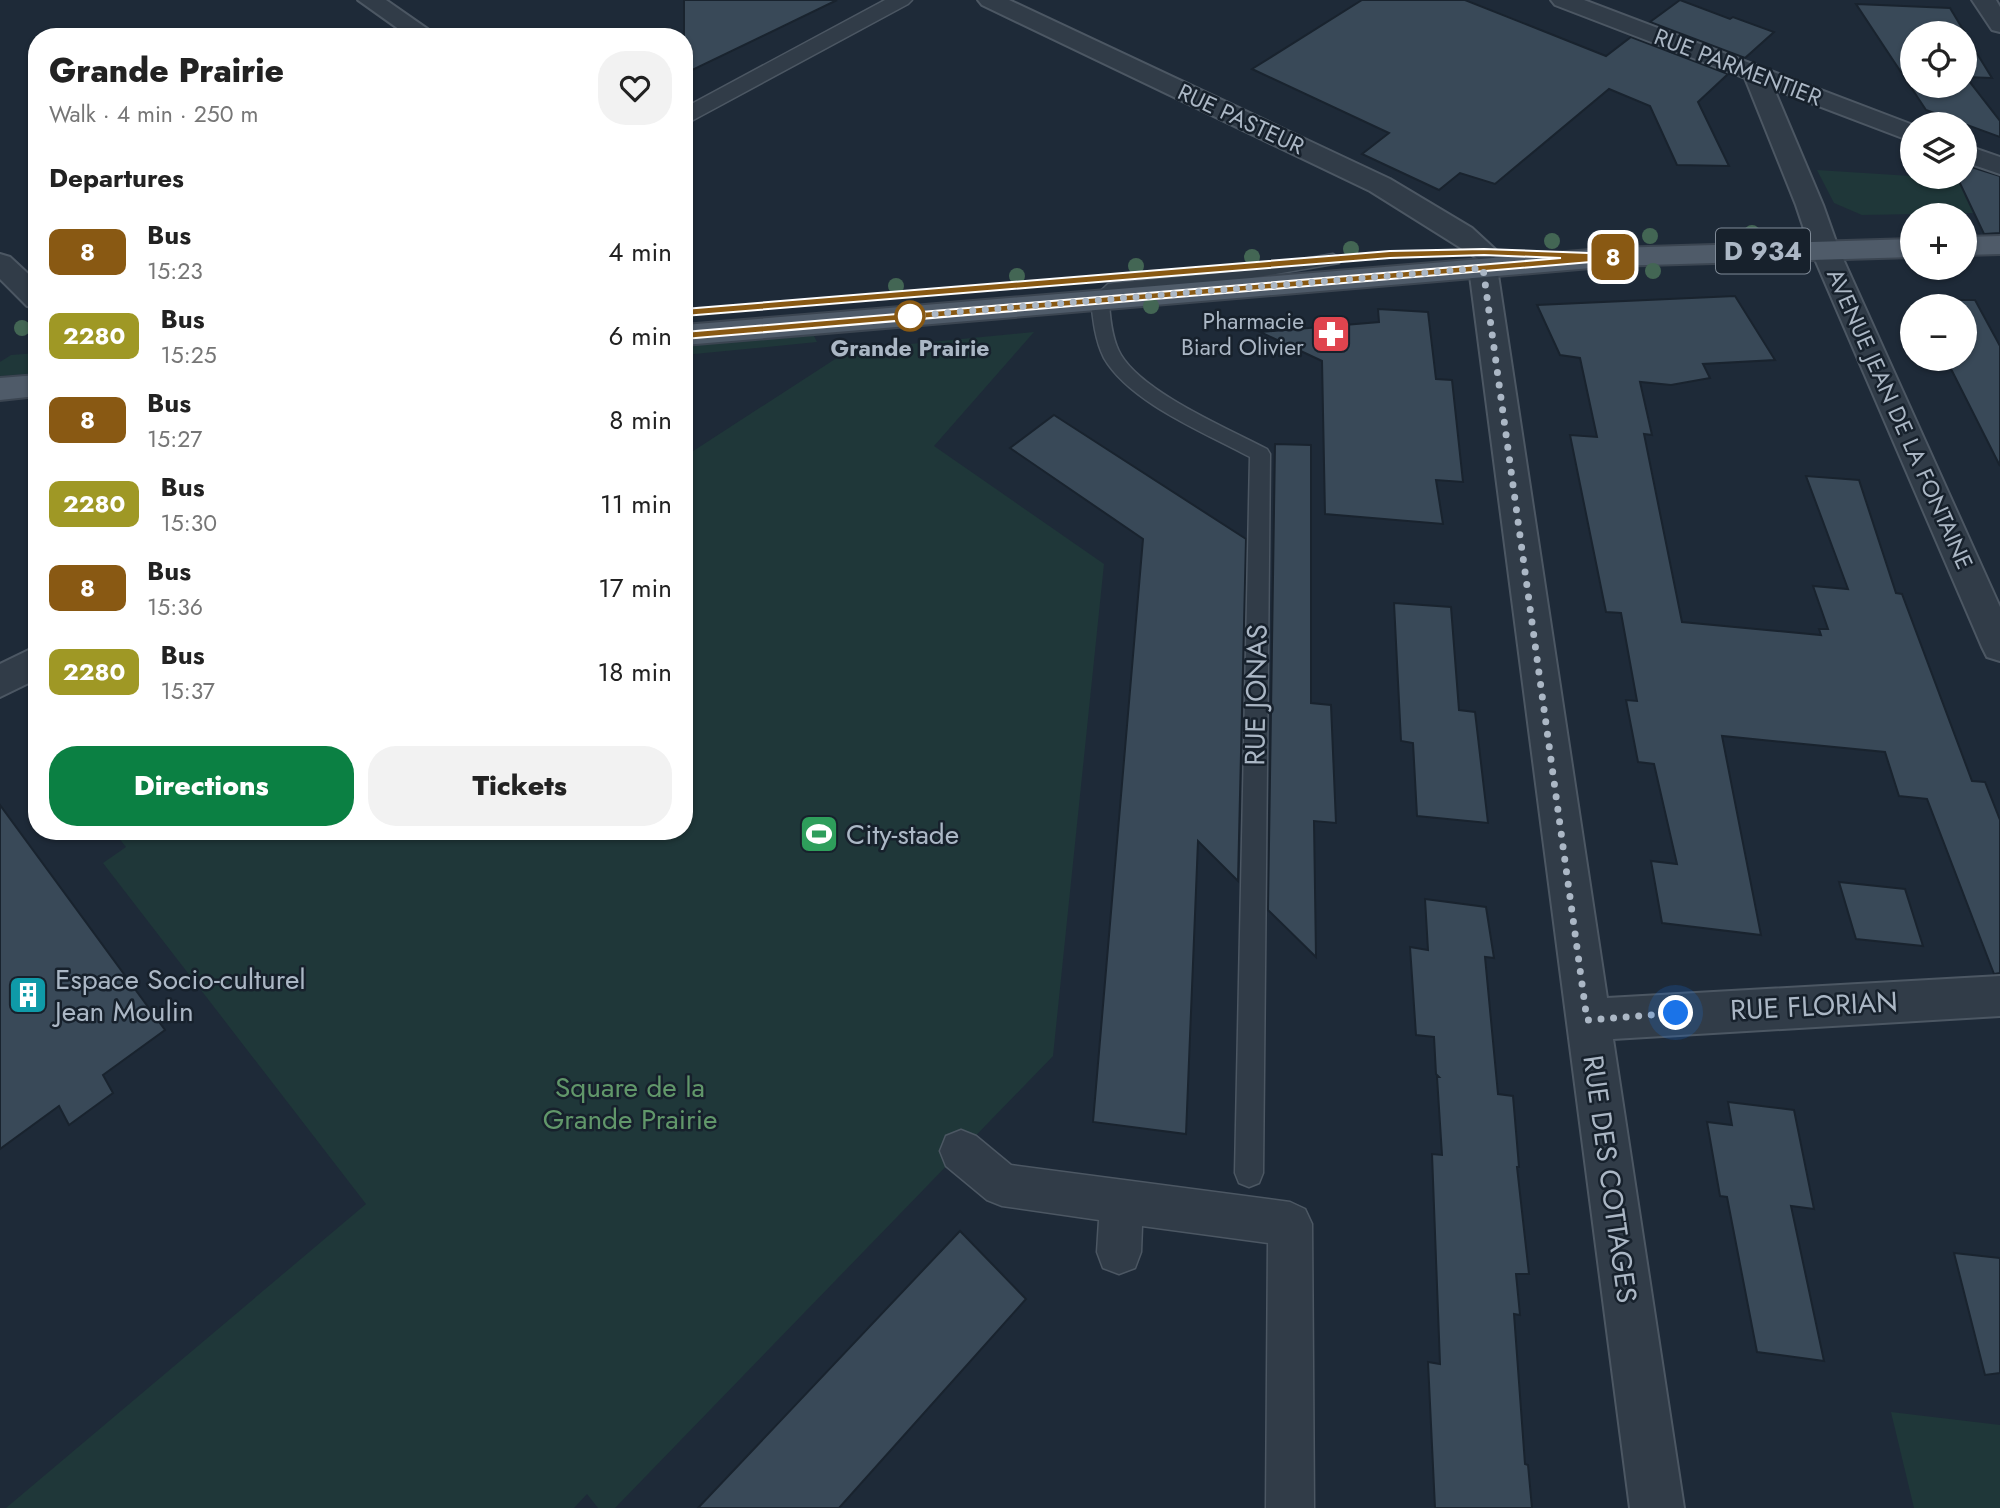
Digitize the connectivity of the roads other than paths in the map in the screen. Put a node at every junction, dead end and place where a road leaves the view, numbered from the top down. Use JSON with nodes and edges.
{"nodes":[{"id":1,"x":370,"y":0,"type":"edge"},
{"id":2,"x":901,"y":0,"type":"edge"},
{"id":3,"x":990,"y":0,"type":"edge"},
{"id":4,"x":1563,"y":0,"type":"edge"},
{"id":5,"x":1984,"y":0,"type":"edge"},
{"id":6,"x":2000,"y":26,"type":"edge"},
{"id":7,"x":413,"y":28,"type":"edge"},
{"id":8,"x":1756,"y":74,"type":"junction"},
{"id":9,"x":693,"y":113,"type":"edge"},
{"id":10,"x":1900,"y":129,"type":"edge"},
{"id":11,"x":1977,"y":157,"type":"edge"},
{"id":12,"x":2000,"y":166,"type":"edge"},
{"id":13,"x":2000,"y":245,"type":"edge"},
{"id":14,"x":1977,"y":246,"type":"edge"},
{"id":15,"x":1900,"y":248,"type":"edge"},
{"id":16,"x":1825,"y":250,"type":"junction"},
{"id":17,"x":1333,"y":259,"type":"junction"},
{"id":18,"x":1483,"y":260,"type":"junction"},
{"id":19,"x":1100,"y":300,"type":"junction"},
{"id":20,"x":693,"y":312,"type":"edge"},
{"id":21,"x":693,"y":334,"type":"edge"},
{"id":22,"x":28,"y":386,"type":"edge"},
{"id":23,"x":0,"y":389,"type":"edge"},
{"id":24,"x":2000,"y":647,"type":"edge"},
{"id":25,"x":28,"y":666,"type":"edge"},
{"id":26,"x":0,"y":682,"type":"edge"},
{"id":27,"x":2000,"y":996,"type":"edge"},
{"id":28,"x":1587,"y":1020,"type":"junction"},
{"id":29,"x":961,"y":1151,"type":"dead end"},
{"id":30,"x":1249,"y":1173,"type":"dead end"},
{"id":31,"x":1122,"y":1202,"type":"junction"},
{"id":32,"x":1119,"y":1252,"type":"dead end"},
{"id":33,"x":1290,"y":1508,"type":"edge"},
{"id":34,"x":1657,"y":1508,"type":"edge"}],
"edges":[{"from":1,"to":7,"type":"street"},
{"from":2,"to":9,"type":"street"},
{"from":3,"to":18,"type":"street","name":"RUE PASTEUR"},
{"from":4,"to":8,"type":"street","name":"RUE PARMENTIER"},
{"from":5,"to":6,"type":"street"},
{"from":8,"to":10,"type":"street","name":"RUE PARMENTIER"},
{"from":8,"to":16,"type":"street","name":"AVENUE JEAN DE LA FONTAINE"},
{"from":11,"to":12,"type":"street"},
{"from":13,"to":14,"type":"main road"},
{"from":15,"to":16,"type":"main road","number":"D 934"},
{"from":16,"to":18,"type":"main road","number":"D 934"},
{"from":16,"to":24,"type":"street","name":"AVENUE JEAN DE LA FONTAINE"},
{"from":17,"to":18,"type":"main road","number":"D 934"},
{"from":17,"to":19,"type":"lane"},
{"from":17,"to":20,"type":"main road","number":"D 934"},
{"from":18,"to":19,"type":"main road","number":"D 934"},
{"from":18,"to":28,"type":"street","name":"RUE DES COTTAGES"},
{"from":19,"to":21,"type":"main road","number":"D 934"},
{"from":19,"to":30,"type":"lane","name":"RUE JONAS"},
{"from":22,"to":23,"type":"main road"},
{"from":25,"to":26,"type":"street"},
{"from":27,"to":28,"type":"street","name":"RUE FLORIAN"},
{"from":28,"to":34,"type":"street","name":"RUE DES COTTAGES"},
{"from":29,"to":31,"type":"street"},
{"from":31,"to":32,"type":"street"},
{"from":31,"to":33,"type":"street"}]}
